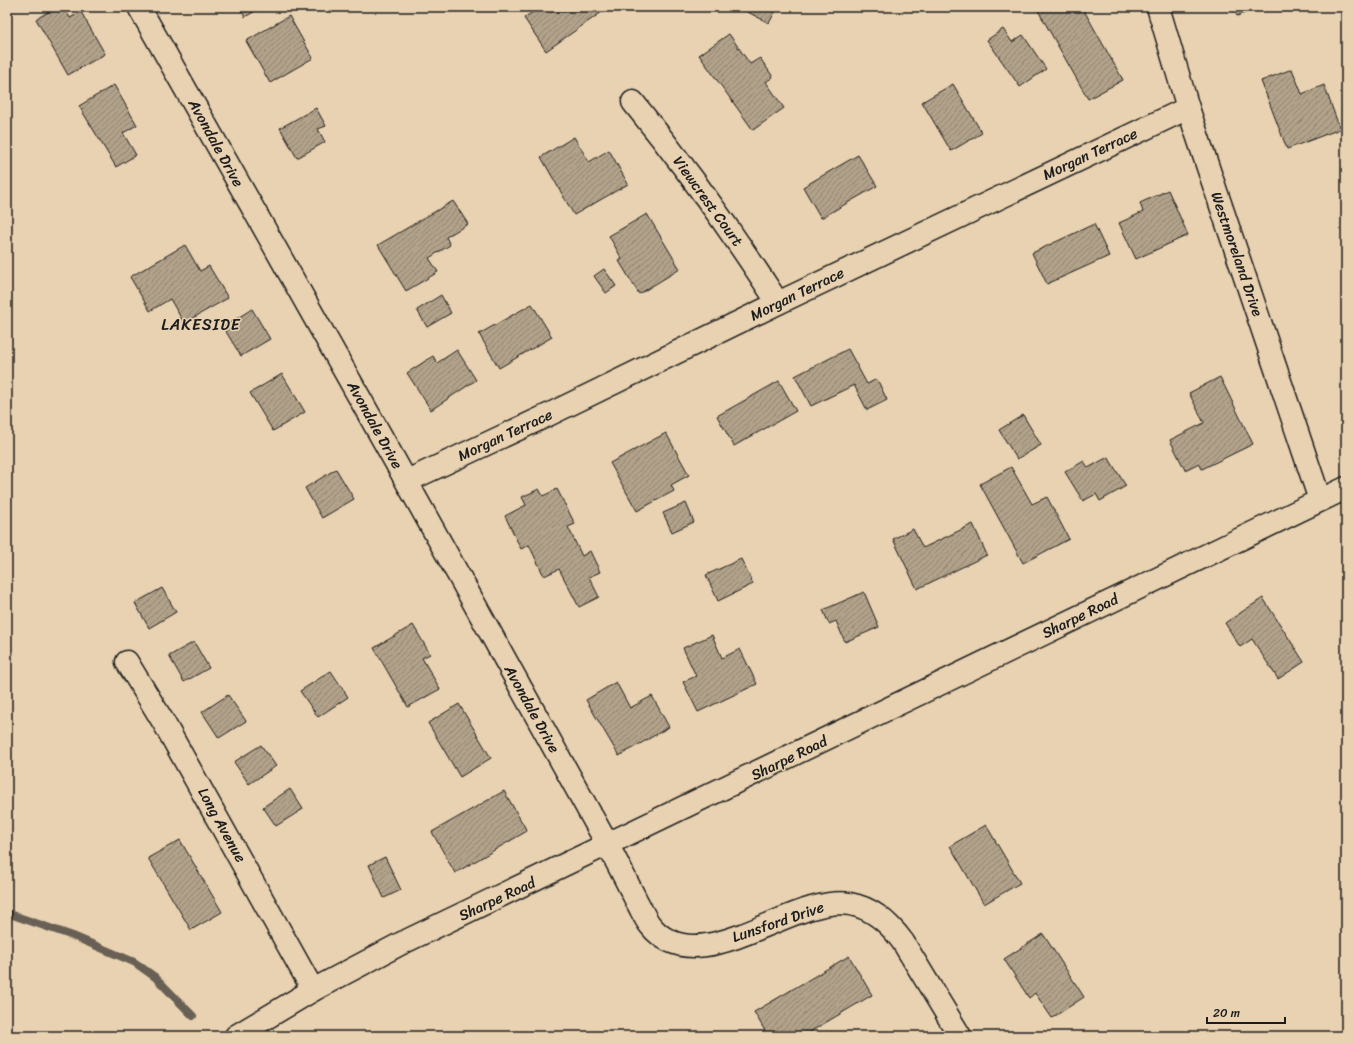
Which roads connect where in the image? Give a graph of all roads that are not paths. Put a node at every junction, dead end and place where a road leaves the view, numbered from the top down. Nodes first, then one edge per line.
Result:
1 (139, 7) edge
2 (1158, 7) edge
3 (633, 102) dead end
4 (1188, 108) junction
5 (778, 303) junction
6 (407, 480) junction
7 (1346, 488) edge
8 (1320, 500) junction
9 (127, 662) dead end
10 (608, 846) junction
11 (313, 990) junction
12 (236, 1036) edge
13 (960, 1036) edge

1 - 6 street, Avondale Drive
2 - 4 street, Westmoreland Drive
3 - 5 street, Viewcrest Court
4 - 5 street, Morgan Terrace
4 - 8 street, Westmoreland Drive
5 - 6 street, Morgan Terrace
6 - 10 street, Avondale Drive
7 - 8 street, Sharpe Road
8 - 10 street, Sharpe Road
9 - 11 street, Long Avenue
10 - 11 street, Sharpe Road
10 - 13 street, Lunsford Drive
11 - 12 street, Sharpe Road

